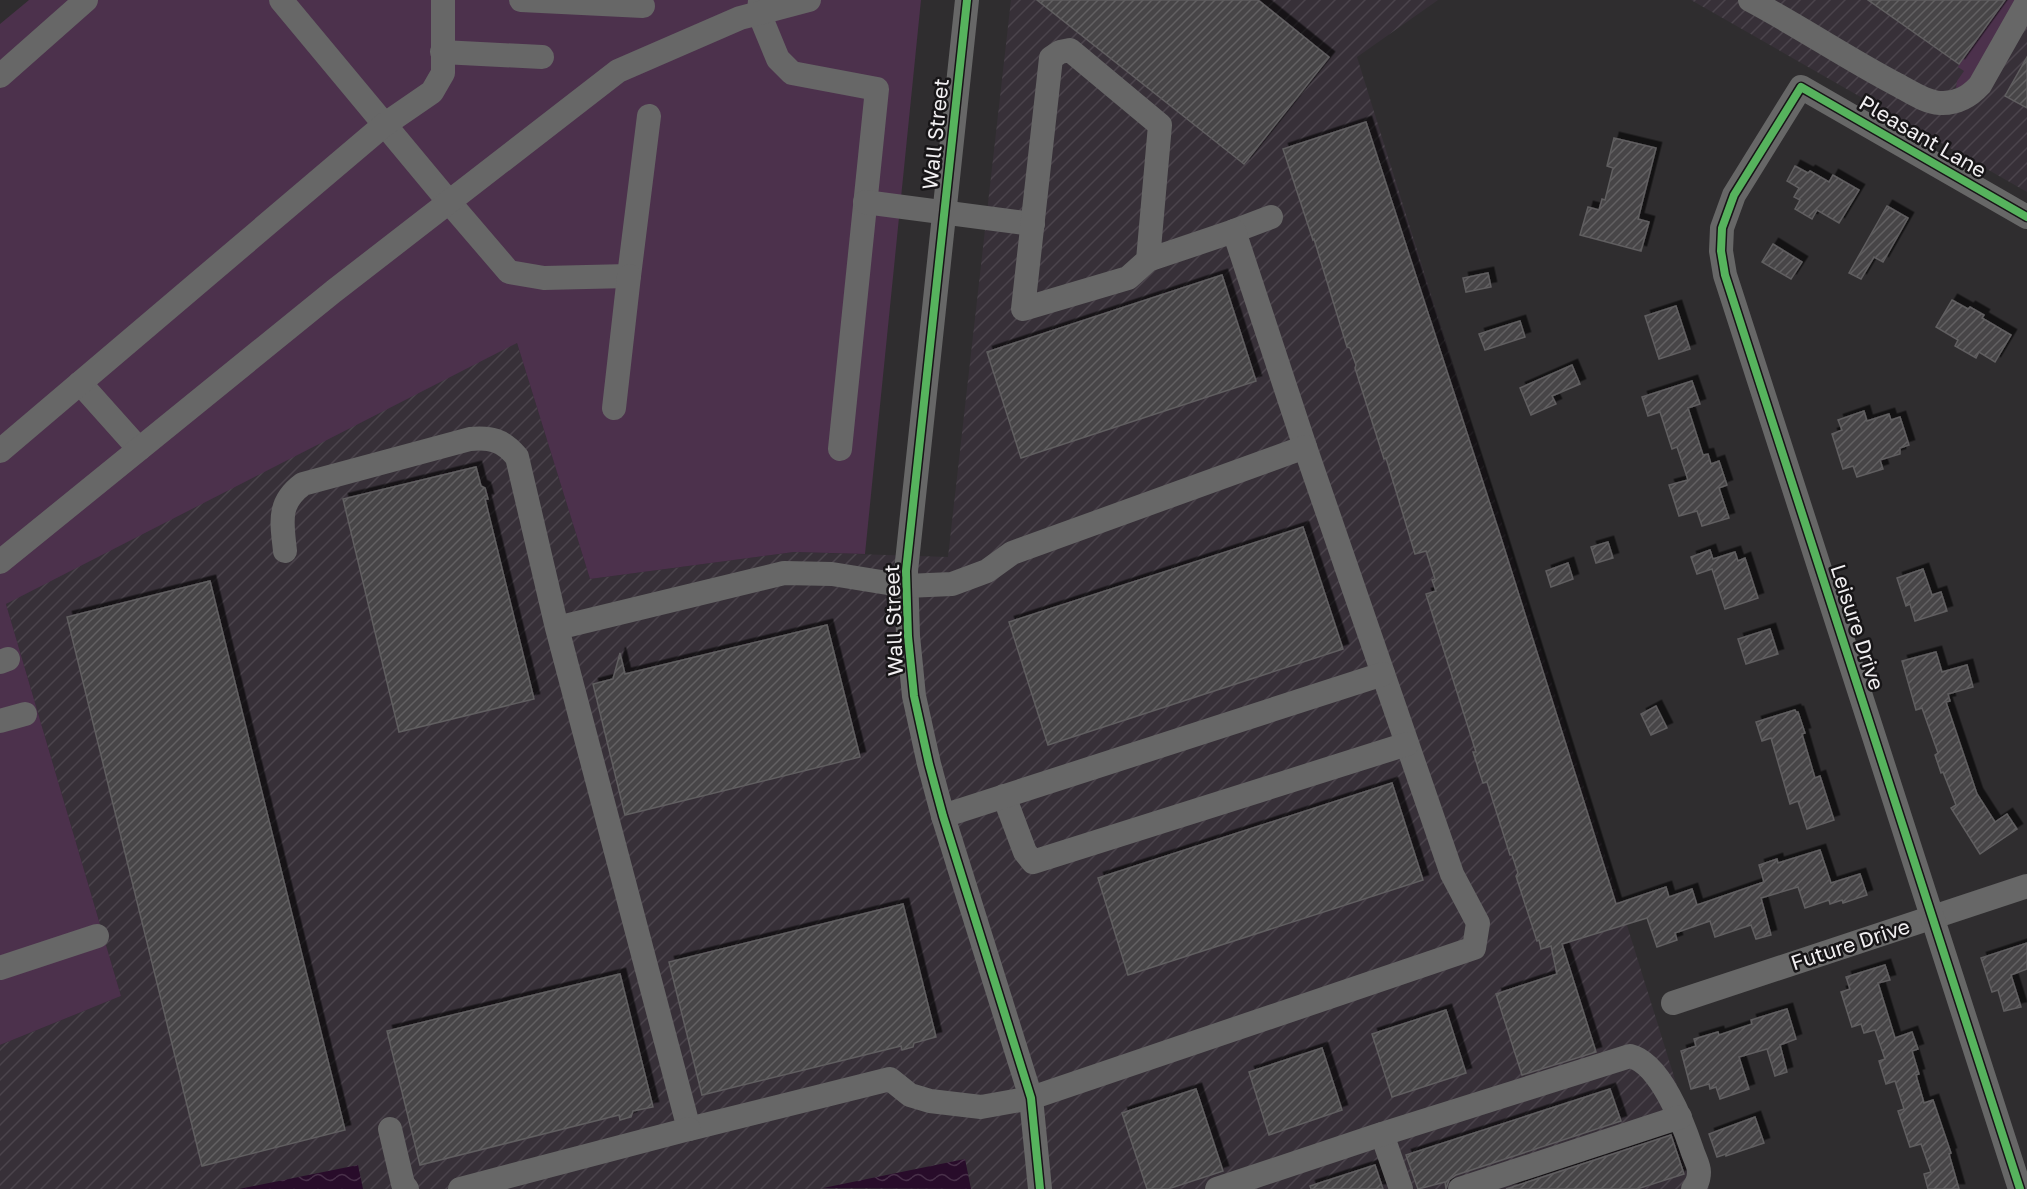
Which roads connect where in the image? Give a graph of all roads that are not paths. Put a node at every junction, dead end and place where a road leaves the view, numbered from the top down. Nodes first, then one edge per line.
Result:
1 (86, 0) edge
2 (281, 0) edge
3 (442, 0) edge
4 (521, 0) edge
5 (809, 0) edge
6 (967, 0) edge
7 (1750, 0) edge
8 (2027, 2) edge
9 (643, 6) dead end
10 (760, 7) edge
11 (442, 52) junction
12 (542, 57) dead end
13 (0, 76) edge
14 (1801, 87) joint
15 (649, 116) dead end
16 (384, 124) junction
17 (448, 202) junction
18 (865, 202) junction
19 (945, 211) junction
20 (1271, 217) dead end
21 (2027, 217) edge
22 (1033, 224) junction
23 (1234, 231) junction
24 (1148, 260) junction
25 (629, 276) junction
26 (80, 383) junction
27 (614, 408) dead end
28 (1305, 447) junction
29 (139, 449) junction
30 (840, 449) dead end
31 (0, 452) edge
32 (285, 551) dead end
33 (0, 561) edge
34 (906, 586) junction
35 (557, 628) junction
36 (1383, 674) junction
37 (25, 714) dead end
38 (0, 722) edge
39 (1407, 744) junction
40 (1004, 796) junction
41 (943, 816) junction
42 (2027, 886) edge
43 (1932, 917) junction
44 (97, 936) dead end
45 (0, 968) edge
46 (1673, 1003) dead end
47 (1031, 1098) junction
48 (1680, 1117) junction
49 (689, 1129) junction
50 (390, 1130) dead end
51 (1382, 1134) junction
52 (407, 1189) edge
53 (460, 1189) edge
54 (1040, 1189) edge
55 (1217, 1189) edge
56 (1401, 1189) edge
57 (1460, 1189) edge
58 (1693, 1189) edge
59 (2020, 1189) edge

1 - 13 street
2 - 16 street
3 - 11 street
4 - 9 street
5 - 10 street
6 - 19 street, Wall Street
7 - 8 street
10 - 17 street
10 - 18 street
11 - 12 street
11 - 16 street
14 - 21 street, Pleasant Lane
14 - 43 street, Leisure Drive
15 - 25 street
16 - 17 street
16 - 26 street
17 - 25 street
17 - 29 street
18 - 19 street
18 - 30 street
19 - 22 street
19 - 34 street, Wall Street
20 - 23 street
22 - 24 street
22 - 24 street
23 - 24 street
23 - 28 street
25 - 27 street
26 - 29 street
26 - 31 street
28 - 34 street
28 - 36 street
29 - 33 street
32 - 35 street
34 - 35 street
34 - 41 street, Wall Street
35 - 49 street
36 - 39 street
36 - 40 street
37 - 38 street
39 - 40 street
39 - 47 street
40 - 41 street
41 - 47 street, Wall Street
42 - 43 street, Future Drive
43 - 46 street, Future Drive
43 - 59 street, Leisure Drive
44 - 45 street
47 - 49 street
47 - 54 street, Wall Street
48 - 51 street
48 - 57 street
48 - 58 street
49 - 53 street
50 - 52 street
51 - 55 street
51 - 56 street

